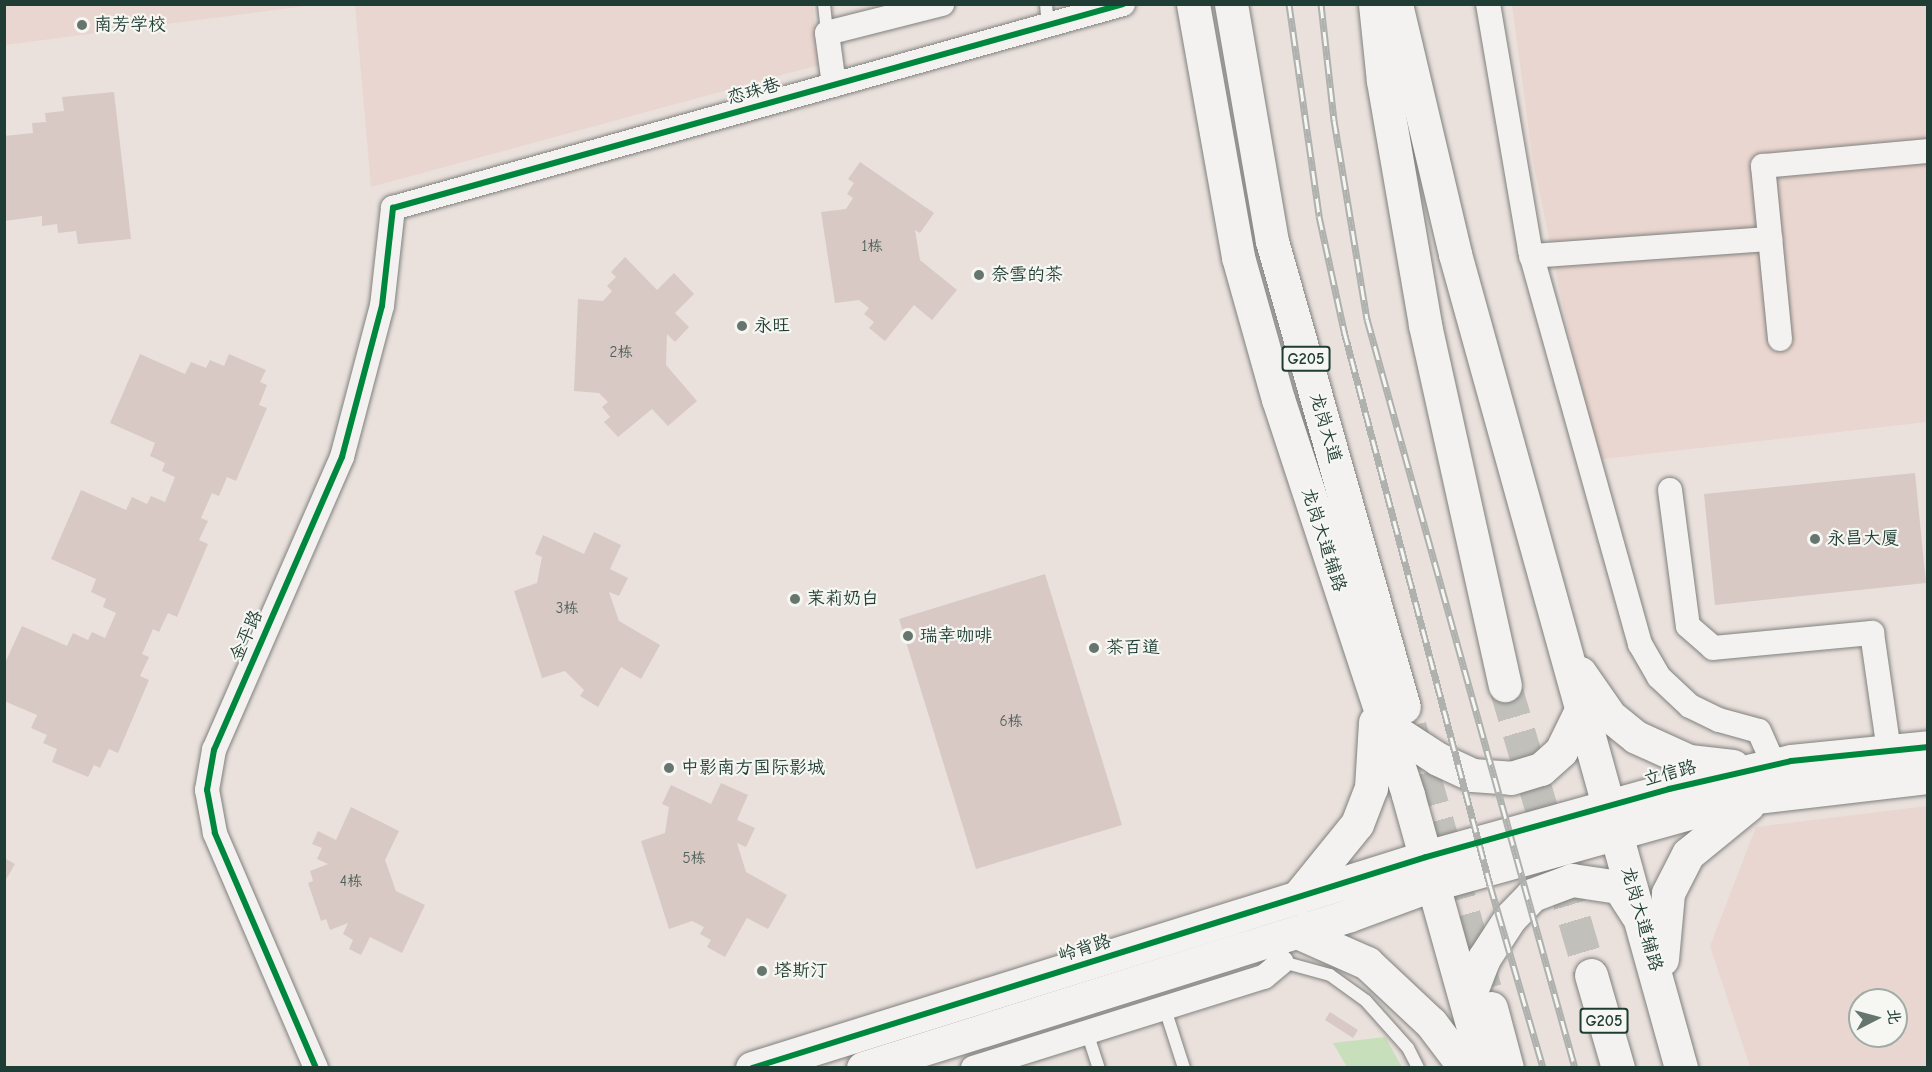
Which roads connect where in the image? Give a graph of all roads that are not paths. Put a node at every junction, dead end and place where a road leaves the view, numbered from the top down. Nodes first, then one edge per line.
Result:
1 (824, 4) edge
2 (942, 4) edge
3 (1123, 4) edge
4 (1193, 4) edge
5 (1231, 4) edge
6 (1376, 4) edge
7 (1396, 4) edge
8 (1488, 4) edge
9 (896, 10) edge
10 (1047, 15) edge
11 (827, 33) junction
12 (834, 86) junction
13 (1928, 151) edge
14 (393, 208) joint
15 (1770, 239) junction
16 (1531, 256) junction
17 (1780, 339) dead end
18 (1670, 490) dead end
19 (1558, 628) junction
20 (1505, 685) tunnel mouth
21 (1386, 708) junction
22 (1581, 710) junction
23 (1928, 747) edge
24 (1889, 751) junction
25 (1764, 776) junction
26 (1928, 777) edge
27 (1612, 821) junction
28 (1428, 871) junction
29 (1295, 899) junction
30 (1646, 928) junction
31 (1297, 932) junction
32 (1242, 949) junction
33 (1282, 962) junction
34 (1591, 975) tunnel mouth
35 (1663, 997) junction
36 (1479, 1004) junction
37 (1165, 1008) junction
38 (1088, 1032) junction
39 (862, 1033) junction
40 (1025, 1060) edge
41 (868, 1067) edge
42 (316, 1068) edge
43 (752, 1068) edge
44 (973, 1068) edge
45 (1100, 1068) edge
46 (1184, 1068) edge
47 (1418, 1068) edge
48 (1465, 1068) edge
49 (1484, 1068) edge
50 (1507, 1068) edge
51 (1617, 1068) edge
52 (1681, 1068) edge

1 - 11 lane
2 - 9 street
3 - 10 street, 恋珠巷
4 - 21 main road, 龙岗大道辅路
5 - 21 main road, 龙岗大道 / G205
6 - 20 main road
7 - 19 main road, 龙岗大道辅路
8 - 16 street
9 - 11 street
10 - 12 street, 恋珠巷
11 - 12 street
12 - 14 street, 恋珠巷
13 - 15 street
14 - 42 street, 金平路
15 - 16 street
15 - 17 street
16 - 25 street
18 - 24 street
19 - 22 main road, 龙岗大道辅路
19 - 25 main road
21 - 22 main road
21 - 28 main road, 龙岗大道辅路
21 - 29 main road
22 - 27 main road, 龙岗大道辅路
23 - 24 main road
24 - 25 main road
25 - 26 main road
25 - 27 main road
25 - 35 main road
27 - 28 main road
27 - 30 main road, 龙岗大道辅路
28 - 29 main road, 岭背路
28 - 31 main road
28 - 36 main road, 龙岗大道辅路
29 - 39 main road, 岭背路
30 - 35 main road, 龙岗大道辅路
30 - 36 main road
31 - 32 main road
31 - 48 main road
32 - 33 lane
32 - 41 main road
33 - 37 street
33 - 47 lane
34 - 51 main road, G205
35 - 52 main road, 龙岗大道辅路
36 - 49 main road, 龙岗大道辅路
36 - 50 main road
37 - 38 street
37 - 46 lane
38 - 40 street
38 - 45 lane
39 - 41 main road
39 - 43 main road, 岭背路
40 - 44 street

